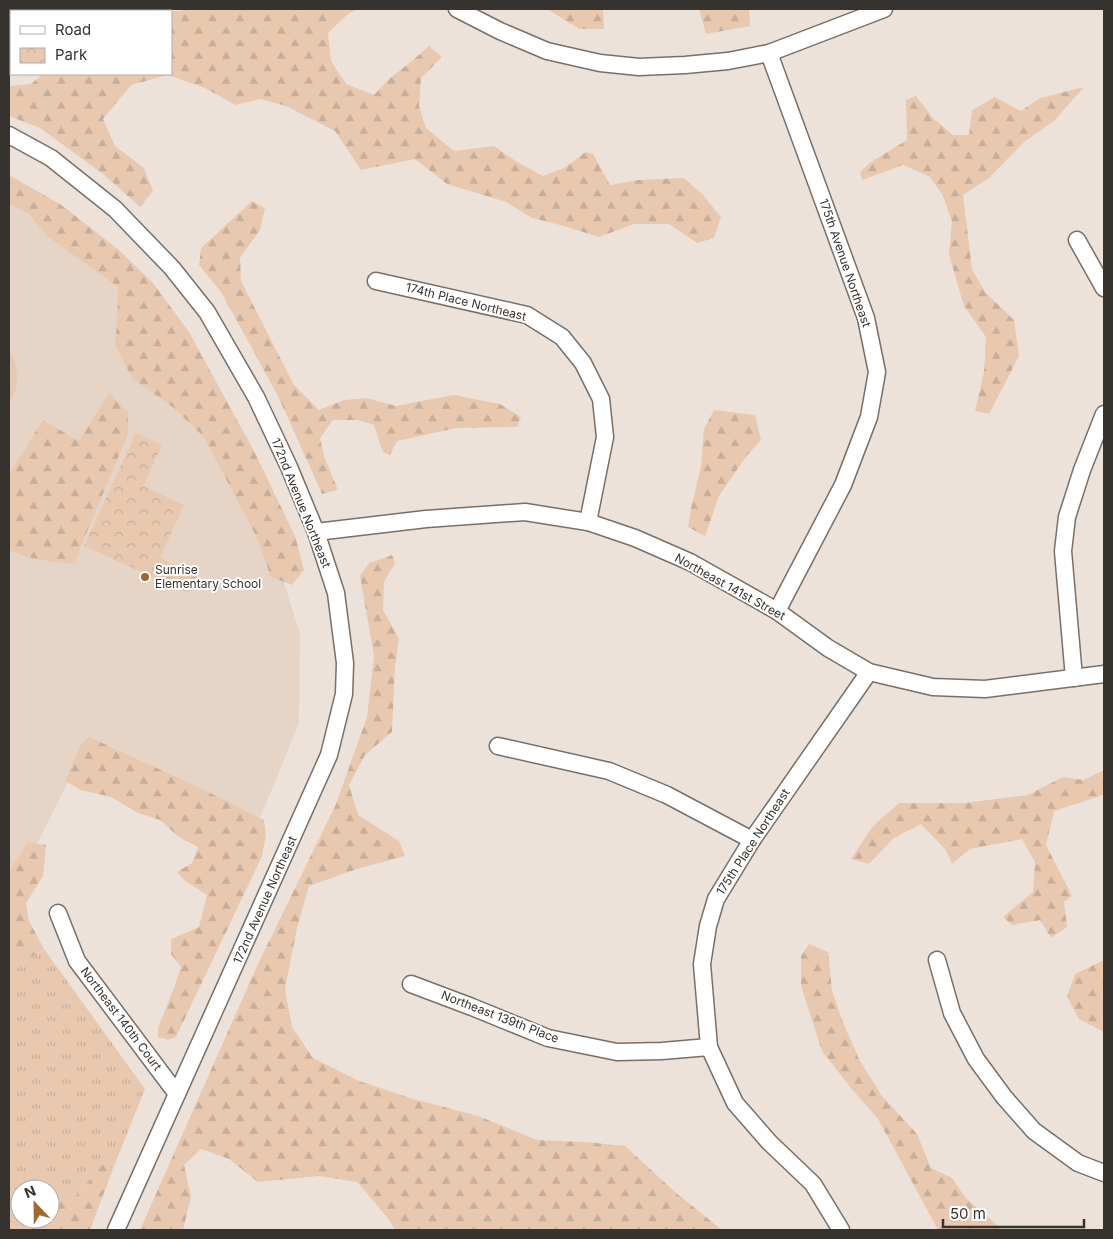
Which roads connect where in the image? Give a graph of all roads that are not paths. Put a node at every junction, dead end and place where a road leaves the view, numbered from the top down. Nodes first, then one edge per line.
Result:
1 (457, 9) edge
2 (884, 9) edge
3 (768, 53) junction
4 (9, 134) edge
5 (1077, 240) dead end
6 (376, 281) dead end
7 (1104, 288) edge
8 (1104, 414) edge
9 (588, 522) junction
10 (316, 532) junction
11 (777, 611) junction
12 (869, 672) junction
13 (1104, 674) edge
14 (1074, 678) junction
15 (498, 746) dead end
16 (752, 840) junction
17 (58, 913) dead end
18 (937, 960) dead end
19 (410, 984) dead end
20 (709, 1046) junction
21 (177, 1094) junction
22 (1104, 1173) edge
23 (116, 1230) edge
24 (841, 1230) edge

1 - 3 street
2 - 3 street
3 - 11 street, 175th Avenue Northeast
4 - 10 street, 172nd Avenue Northeast
5 - 7 street
6 - 9 street, 174th Place Northeast
8 - 14 street
9 - 10 street, Northeast 141st Street
9 - 11 street, Northeast 141st Street
10 - 21 street, 172nd Avenue Northeast
11 - 12 street, Northeast 141st Street
12 - 14 street, Northeast 141st Street
12 - 16 street, 175th Place Northeast
13 - 14 street, Northeast 141st Street
15 - 16 street
16 - 20 street, 175th Place Northeast
17 - 21 street, Northeast 140th Court
18 - 22 street
19 - 20 street, Northeast 139th Place
20 - 24 street, 175th Place Northeast
21 - 23 street, 172nd Avenue Northeast

